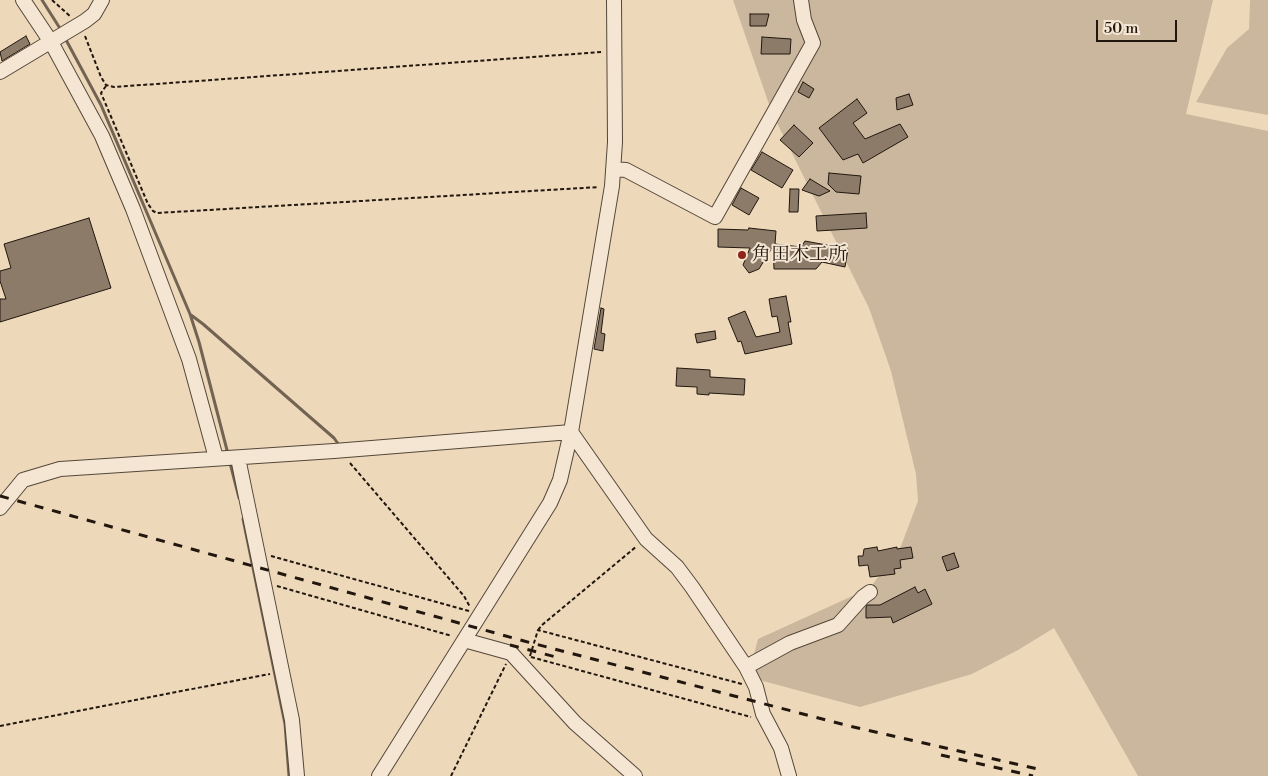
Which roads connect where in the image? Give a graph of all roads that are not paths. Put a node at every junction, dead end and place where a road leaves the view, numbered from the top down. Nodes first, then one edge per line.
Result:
1 (23, 0) edge
2 (102, 0) edge
3 (614, 0) edge
4 (801, 0) edge
5 (53, 40) junction
6 (0, 72) edge
7 (613, 169) junction
8 (571, 432) junction
9 (228, 458) junction
10 (0, 508) edge
11 (870, 592) dead end
12 (464, 640) junction
13 (746, 667) junction
14 (297, 776) edge
15 (378, 776) edge
16 (635, 776) edge
17 (789, 776) edge

1 - 5 street
2 - 5 street
3 - 7 street
4 - 7 street
5 - 6 street
5 - 9 street
7 - 8 street
8 - 9 street
8 - 12 street
8 - 13 street
9 - 10 street
9 - 14 street
11 - 13 street
12 - 15 street
12 - 16 street
13 - 17 street

